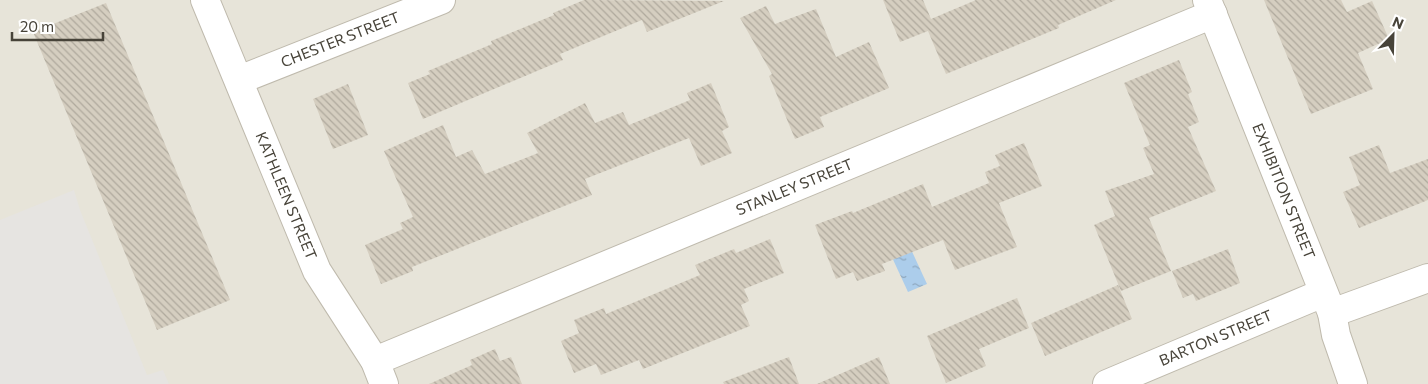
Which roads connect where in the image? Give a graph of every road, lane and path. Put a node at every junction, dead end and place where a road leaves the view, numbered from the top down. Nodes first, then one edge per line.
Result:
1 (205, 0) edge
2 (441, 0) edge
3 (1210, 7) edge
4 (239, 80) junction
5 (1428, 278) edge
6 (1328, 303) junction
7 (379, 372) edge
8 (1107, 384) edge
9 (1353, 384) edge

1 - 4 street, KATHLEEN STREET
2 - 4 street, CHESTER STREET
3 - 6 street, EXHIBITION STREET
3 - 7 street, STANLEY STREET
4 - 7 street, KATHLEEN STREET
5 - 6 street, BARTON STREET
6 - 8 street, BARTON STREET
6 - 9 street, EXHIBITION STREET

